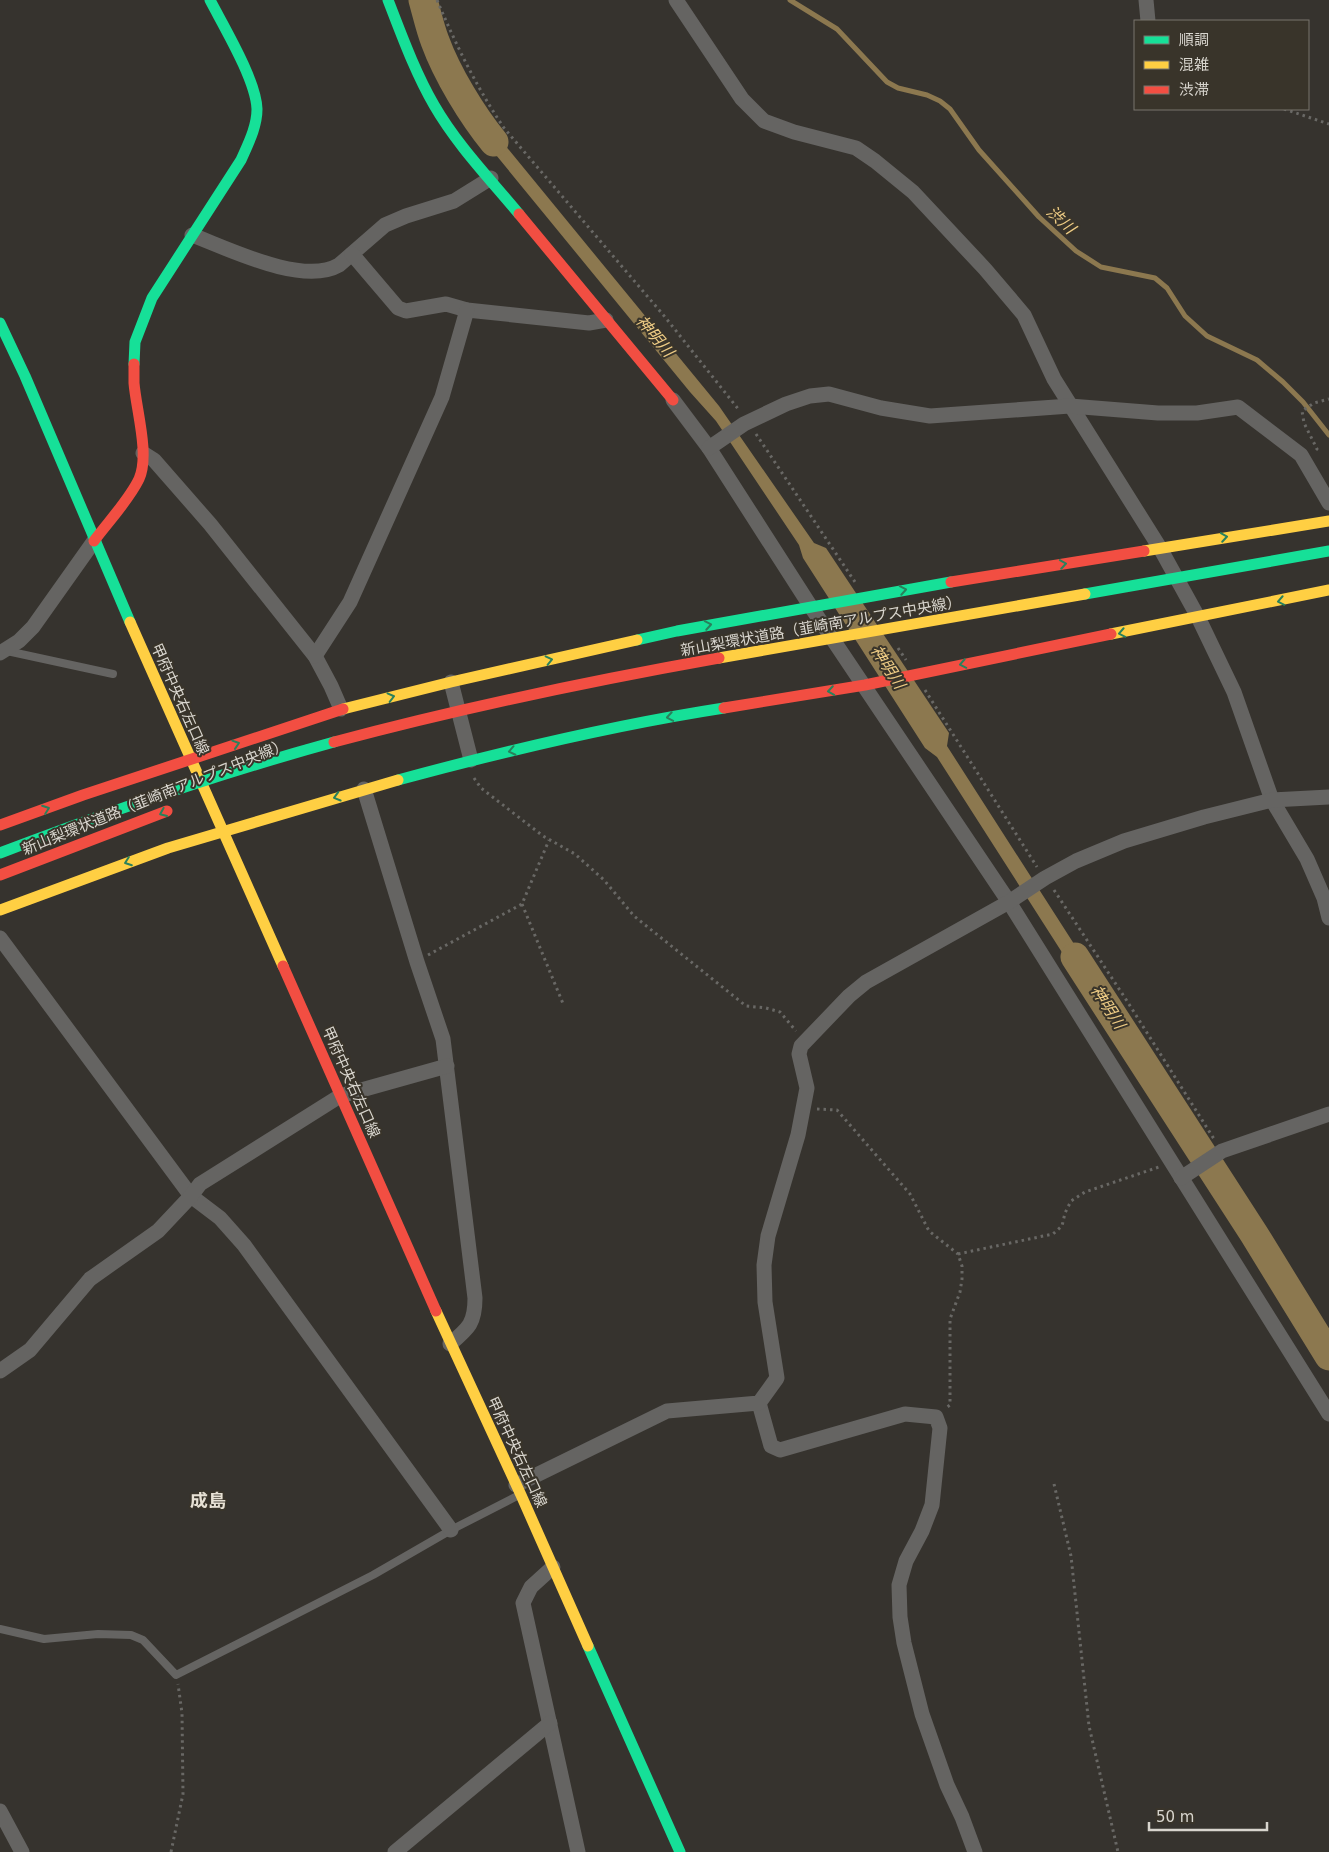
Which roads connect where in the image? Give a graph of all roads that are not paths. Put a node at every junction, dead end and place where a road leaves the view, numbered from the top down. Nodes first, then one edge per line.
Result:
1 (210, 0) edge
2 (388, 0) edge
3 (676, 0) edge
4 (1146, 0) edge
5 (1148, 20) edge
6 (491, 178) junction
7 (192, 235) junction
8 (352, 254) junction
9 (467, 310) junction
10 (606, 320) junction
11 (0, 322) edge
12 (673, 400) joint
13 (1070, 406) junction
14 (712, 445) junction
15 (143, 453) junction
16 (1329, 503) edge
17 (1329, 520) edge
18 (94, 541) junction
19 (1160, 548) junction
20 (1329, 551) edge
21 (1329, 590) edge
22 (818, 605) junction
23 (1198, 617) junction
24 (2, 651) edge
25 (315, 656) junction
26 (113, 674) dead end
27 (451, 682) junction
28 (872, 684) junction
29 (341, 709) junction
30 (321, 746) junction
31 (190, 759) junction
32 (471, 760) junction
33 (364, 789) junction
34 (1329, 797) edge
35 (196, 798) dead end
36 (1272, 800) junction
37 (178, 806) dead end
38 (0, 825) edge
39 (224, 832) junction
40 (0, 853) edge
41 (0, 875) edge
42 (1011, 900) junction
43 (0, 910) edge
44 (1329, 918) edge
45 (0, 938) edge
46 (446, 1066) junction
47 (340, 1096) junction
48 (1329, 1114) edge
49 (1186, 1175) junction
50 (192, 1196) junction
51 (450, 1344) junction
52 (0, 1371) edge
53 (759, 1403) junction
54 (1329, 1414) edge
55 (518, 1490) junction
56 (451, 1530) junction
57 (553, 1567) junction
58 (0, 1629) edge
59 (550, 1723) junction
60 (0, 1811) edge
61 (22, 1852) edge
62 (395, 1852) edge
63 (578, 1852) edge
64 (680, 1852) edge
65 (975, 1852) edge

1 - 7 main road
2 - 6 main road
3 - 13 street
4 - 5 street
6 - 8 street
6 - 10 main road
7 - 8 street
7 - 15 main road
8 - 9 street
9 - 10 street
9 - 25 street
10 - 12 main road
11 - 18 main road, 甲府中央右左口線
12 - 14 street
13 - 14 street
13 - 16 street
13 - 19 street
14 - 22 street
15 - 18 main road
15 - 25 street
19 -> 17 main road
18 - 24 street
18 - 31 main road, 甲府中央右左口線
22 -> 19 main road
19 - 23 street
20 - 30 main road, 新山梨環状道路（韮崎南アルプス中央線）, bridge
21 -> 23 main road
27 -> 22 main road
22 - 28 street
23 -> 28 main road
23 - 36 street
24 - 26 lane
25 - 29 street
29 -> 27 main road
27 - 32 street
28 -> 32 main road
28 - 42 street
31 -> 29 main road
30 - 35 main road, 新山梨環状道路（韮崎南アルプス中央線）, bridge
30 - 40 main road, 新山梨環状道路（韮崎南アルプス中央線）, bridge
38 -> 31 main road
31 - 39 main road, 甲府中央右左口線
32 - 33 main road
33 -> 39 main road
33 - 46 street
34 - 36 street
36 - 42 street
36 - 44 street
37 -> 41 main road, 新山梨環状道路（韮崎南アルプス中央線）, bridge
39 -> 43 main road
39 - 47 main road, 甲府中央右左口線
42 - 49 street
42 - 53 street
45 - 50 street
46 - 47 street
46 - 51 street
47 - 50 street
47 - 51 main road, 甲府中央右左口線
48 - 49 street
49 - 54 street
50 - 52 street
50 - 56 street
51 - 55 main road, 甲府中央右左口線
53 - 55 street
53 - 65 street
55 - 56 lane
55 - 57 main road, 甲府中央右左口線
56 - 58 lane
57 - 59 street
57 - 64 main road, 甲府中央右左口線
59 - 62 street
59 - 63 street
60 - 61 street

